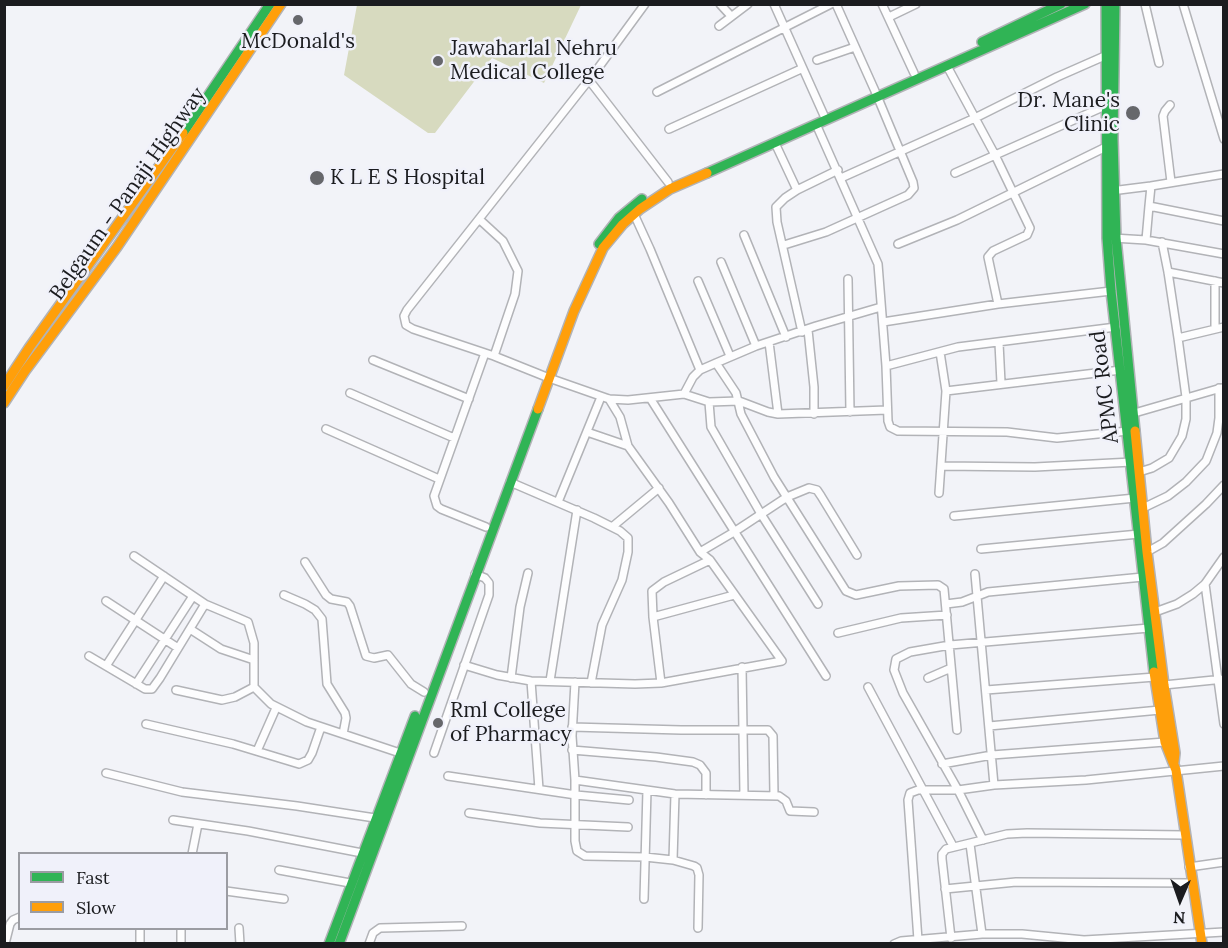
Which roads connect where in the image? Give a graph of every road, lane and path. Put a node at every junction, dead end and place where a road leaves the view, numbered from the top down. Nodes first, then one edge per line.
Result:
1 (270, 4) edge
2 (281, 4) edge
3 (645, 4) edge
4 (720, 4) edge
5 (748, 4) edge
6 (774, 4) edge
7 (833, 4) edge
8 (882, 4) edge
9 (916, 4) edge
10 (1085, 4) edge
11 (1106, 4) edge
12 (1115, 4) edge
13 (1145, 4) edge
14 (1183, 4) edge
15 (1060, 5) edge
16 (731, 16) junction
17 (889, 17) junction
18 (719, 26) dead end
19 (783, 28) junction
20 (855, 47) junction
21 (1107, 55) junction
22 (817, 60) dead end
23 (1159, 63) dead end
24 (947, 66) junction
25 (801, 69) junction
26 (914, 73) junction
27 (589, 80) junction
28 (657, 92) dead end
29 (875, 94) junction
30 (1105, 105) junction
31 (1170, 105) dead end
32 (824, 117) junction
33 (975, 118) junction
34 (816, 124) junction
35 (669, 129) dead end
36 (1224, 139) edge
37 (775, 143) junction
38 (1106, 147) junction
39 (900, 151) junction
40 (995, 155) junction
41 (838, 170) junction
42 (955, 173) dead end
43 (1224, 174) edge
44 (841, 178) junction
45 (668, 182) junction
46 (1171, 182) junction
47 (1151, 186) junction
48 (797, 190) junction
49 (1111, 191) junction
50 (1014, 193) junction
51 (1149, 206) junction
52 (634, 214) junction
53 (859, 217) junction
54 (479, 219) junction
55 (1224, 221) edge
56 (744, 235) dead end
57 (1112, 238) junction
58 (1146, 240) junction
59 (1162, 242) junction
60 (898, 244) dead end
61 (784, 245) junction
62 (1224, 254) edge
63 (721, 262) dead end
64 (1168, 272) junction
65 (848, 279) dead end
66 (698, 281) dead end
67 (1215, 281) junction
68 (1224, 283) edge
69 (1112, 291) junction
70 (998, 304) junction
71 (881, 307) junction
72 (848, 317) junction
73 (883, 322) junction
74 (1116, 327) junction
75 (1224, 327) edge
76 (1215, 329) junction
77 (805, 331) junction
78 (786, 337) junction
79 (1178, 338) junction
80 (769, 342) junction
81 (999, 343) junction
82 (756, 346) junction
83 (940, 352) junction
84 (485, 353) junction
85 (494, 356) junction
86 (730, 356) junction
87 (374, 360) dead end
88 (716, 363) junction
89 (886, 366) junction
90 (700, 370) junction
91 (1121, 370) junction
92 (547, 378) junction
93 (1001, 383) junction
94 (4, 386) edge
95 (1221, 388) edge
96 (946, 391) junction
97 (350, 393) dead end
98 (684, 394) junction
99 (601, 397) junction
100 (650, 398) junction
101 (1186, 398) junction
102 (469, 399) junction
103 (609, 399) junction
104 (739, 401) junction
105 (709, 402) junction
106 (4, 403) edge
107 (887, 410) junction
108 (850, 412) junction
109 (778, 414) junction
110 (814, 414) junction
111 (1130, 414) junction
112 (326, 429) dead end
113 (944, 431) junction
114 (1128, 431) junction
115 (586, 432) junction
116 (454, 438) junction
117 (628, 446) junction
118 (1132, 462) junction
119 (941, 466) junction
120 (1139, 472) junction
121 (439, 479) junction
122 (510, 482) junction
123 (1224, 485) edge
124 (659, 488) junction
125 (939, 493) dead end
126 (787, 497) junction
127 (1135, 498) junction
128 (558, 502) junction
129 (1143, 508) junction
130 (577, 510) junction
131 (761, 514) junction
132 (954, 516) dead end
133 (486, 527) junction
134 (612, 527) junction
135 (734, 532) junction
136 (1139, 534) junction
137 (981, 549) dead end
138 (700, 552) junction
139 (1147, 552) junction
140 (857, 555) dead end
141 (134, 556) dead end
142 (1224, 557) edge
143 (710, 560) junction
144 (305, 562) dead end
145 (528, 573) dead end
146 (475, 574) junction
147 (975, 574) dead end
148 (165, 576) junction
149 (1143, 577) junction
150 (1205, 584) junction
151 (284, 595) dead end
152 (734, 595) junction
153 (193, 596) junction
154 (978, 596) junction
155 (106, 601) dead end
156 (205, 604) junction
157 (818, 604) dead end
158 (946, 604) junction
159 (1155, 612) junction
160 (947, 615) junction
161 (653, 617) junction
162 (135, 620) junction
163 (1149, 628) junction
164 (190, 629) junction
165 (838, 633) dead end
166 (164, 639) junction
167 (981, 642) junction
168 (950, 645) junction
169 (178, 648) junction
170 (89, 656) dead end
171 (254, 660) junction
172 (464, 665) junction
173 (106, 666) junction
174 (742, 667) junction
175 (951, 668) junction
176 (826, 676) dead end
177 (1155, 677) junction
178 (511, 678) junction
179 (928, 678) dead end
180 (1221, 679) edge
181 (531, 681) junction
182 (550, 681) junction
183 (575, 682) junction
184 (661, 682) junction
185 (591, 683) junction
186 (136, 684) junction
187 (1164, 685) junction
188 (254, 687) junction
189 (868, 687) dead end
190 (176, 690) dead end
191 (986, 690) junction
192 (424, 692) junction
193 (276, 708) junction
194 (1160, 710) junction
195 (1223, 711) edge
196 (146, 724) dead end
197 (1224, 724) edge
198 (989, 726) junction
199 (321, 727) junction
200 (572, 727) junction
201 (743, 729) junction
202 (957, 730) dead end
203 (343, 734) junction
204 (1165, 742) junction
205 (572, 750) junction
206 (257, 752) junction
207 (400, 753) junction
208 (434, 753) dead end
209 (992, 755) junction
210 (942, 764) junction
211 (1175, 766) junction
212 (1224, 766) edge
213 (106, 773) dead end
214 (448, 776) dead end
215 (575, 780) junction
216 (994, 784) junction
217 (539, 789) junction
218 (647, 790) junction
219 (923, 790) junction
220 (958, 790) junction
221 (675, 794) junction
222 (576, 795) junction
223 (706, 795) junction
224 (744, 795) junction
225 (774, 795) junction
226 (629, 800) dead end
227 (814, 812) dead end
228 (469, 813) dead end
229 (375, 818) junction
230 (173, 820) dead end
231 (198, 824) junction
232 (575, 826) junction
233 (628, 827) dead end
234 (1184, 835) junction
235 (983, 840) junction
236 (970, 844) junction
237 (953, 846) junction
238 (192, 852) edge
239 (362, 853) junction
240 (645, 857) junction
241 (673, 860) junction
242 (1224, 862) edge
243 (1189, 867) junction
244 (279, 870) dead end
245 (1192, 883) junction
246 (355, 885) junction
247 (976, 885) junction
248 (945, 889) junction
249 (228, 891) edge
250 (284, 898) dead end
251 (644, 899) dead end
252 (18, 919) edge
253 (462, 926) dead end
254 (239, 928) dead end
255 (698, 928) dead end
256 (1224, 932) edge
257 (982, 934) junction
258 (951, 938) junction
259 (1201, 939) edge
260 (918, 940) junction
261 (1151, 940) edge
262 (1114, 941) edge
263 (1076, 942) edge
264 (336, 943) edge
265 (5, 944) edge
266 (240, 944) edge
267 (369, 944) edge
268 (894, 944) edge

1 - 94 main road, Belgaum - Panaji Highway
2 - 106 main road, Belgaum - Panaji Highway
3 - 27 street
4 - 16 street
5 - 16 street
6 - 19 street
7 - 19 street
7 - 20 street
8 - 17 street
9 - 17 street
10 - 24 main road
11 - 21 main road, APMC Road
12 - 49 main road, APMC Road
13 - 23 street
14 - 36 street
15 - 26 main road
16 - 18 street
17 - 26 street
19 - 25 street
19 - 28 street
20 - 22 street
20 - 29 street
21 - 30 main road, APMC Road
21 - 33 street
24 - 29 main road
24 - 33 street
25 - 32 street
25 - 35 street
26 - 29 main road
27 - 45 street
27 - 54 street
29 - 32 main road
29 - 39 street
30 - 38 main road, APMC Road
30 - 40 street
31 - 46 street
32 - 34 main road
32 - 45 main road
33 - 39 street
33 - 40 street
34 - 37 main road
34 - 41 street
37 - 48 street
37 - 52 main road
38 - 49 main road, APMC Road
38 - 50 street
39 - 44 street
39 - 53 street
40 - 42 street
40 - 50 street
41 - 44 street
41 - 48 street
43 - 46 street
44 - 53 street
45 - 92 main road
46 - 47 street
47 - 49 street
47 - 51 street
48 - 61 street
49 - 57 main road, APMC Road
50 - 60 street
50 - 70 street
51 - 55 street
51 - 58 street
52 - 90 street
52 - 92 main road
53 - 61 street
53 - 71 street
54 - 84 street
54 - 85 street
56 - 78 street
57 - 58 street
57 - 69 main road, APMC Road
57 - 111 main road, APMC Road
58 - 59 street
59 - 62 street
59 - 64 street
61 - 77 street
63 - 82 street
64 - 67 street
64 - 79 street
65 - 72 street
66 - 86 street
67 - 68 street
67 - 76 street
69 - 70 street
69 - 74 main road, APMC Road
70 - 73 street
71 - 72 street
71 - 73 street
72 - 77 street
72 - 108 street
73 - 89 street
74 - 81 street
74 - 91 main road, APMC Road
75 - 76 street
76 - 79 street
77 - 78 street
77 - 110 street
78 - 80 street
79 - 101 street
80 - 82 street
80 - 109 street
81 - 83 street
81 - 93 street
82 - 86 street
83 - 89 street
83 - 96 street
84 - 85 street
84 - 102 street
85 - 92 street
86 - 88 street
87 - 102 street
88 - 90 street
88 - 104 street
89 - 107 street
90 - 98 street
91 - 93 street
91 - 111 main road, APMC Road
92 - 99 street
92 - 122 main road
92 - 133 main road
93 - 96 street
95 - 101 street
95 - 129 street
96 - 113 street
97 - 116 street
98 - 100 street
98 - 105 street
99 - 103 street
99 - 115 street
100 - 103 street
100 - 135 street
101 - 111 street
101 - 120 street
102 - 116 street
103 - 117 street
104 - 105 street
104 - 109 street
104 - 126 street
105 - 131 street
107 - 108 street
107 - 113 street
108 - 110 street
109 - 110 street
111 - 114 main road, APMC Road
111 - 120 main road, APMC Road
112 - 121 street
113 - 114 street
113 - 119 street
114 - 118 main road, APMC Road
115 - 117 street
115 - 128 street
116 - 121 street
117 - 124 street
118 - 119 street
118 - 127 main road, APMC Road
119 - 125 street
120 - 129 main road, APMC Road
121 - 133 street
122 - 128 street
122 - 146 main road
123 - 139 street
124 - 134 street
124 - 138 street
126 - 131 street
126 - 140 street
126 - 158 street
127 - 132 street
127 - 136 main road, APMC Road
128 - 130 street
129 - 139 main road, APMC Road
130 - 134 street
130 - 182 street
131 - 135 street
131 - 157 street
133 - 192 main road
134 - 185 street
135 - 138 street
135 - 176 street
136 - 137 street
136 - 149 main road, APMC Road
138 - 143 street
139 - 159 main road, APMC Road
141 - 148 street
142 - 150 street
143 - 152 street
143 - 161 street
144 - 192 street
145 - 178 street
146 - 172 street
146 - 246 main road
147 - 154 street
148 - 153 street
148 - 162 street
149 - 154 street
149 - 163 main road, APMC Road
150 - 159 street
150 - 180 street
151 - 203 street
152 - 161 street
152 - 174 street
153 - 156 street
153 - 166 street
154 - 158 street
154 - 167 street
155 - 162 street
156 - 164 street
156 - 171 street
158 - 160 street
159 - 187 main road, APMC Road
160 - 165 street
160 - 168 street
161 - 184 street
162 - 166 street
162 - 173 street
163 - 167 street
163 - 177 main road, APMC Road
164 - 169 street
164 - 171 street
166 - 169 street
166 - 186 street
167 - 168 street
167 - 191 street
168 - 175 street
168 - 210 street
169 - 186 street
170 - 173 street
171 - 188 street
172 - 178 street
172 - 208 street
173 - 186 street
174 - 184 street
174 - 201 street
175 - 179 street
175 - 202 street
177 - 191 street
177 - 194 main road, APMC Road
178 - 181 street
180 - 187 street
180 - 195 street
181 - 182 street
181 - 217 street
182 - 183 street
183 - 185 street
183 - 200 street
184 - 185 street
187 - 211 main road, APMC Road
188 - 190 street
188 - 193 street
189 - 219 street
191 - 198 street
192 - 207 main road
193 - 199 street
193 - 206 street
194 - 198 street
194 - 204 main road, APMC Road
195 - 197 street
196 - 206 street
198 - 209 street
199 - 203 street
199 - 206 street
200 - 201 street
200 - 205 street
201 - 224 street
201 - 225 street
203 - 207 street
204 - 209 street
204 - 211 main road, APMC Road
205 - 215 street
205 - 223 street
207 - 229 main road
209 - 210 street
209 - 216 street
210 - 220 street
211 - 212 street
211 - 216 street
211 - 234 main road, APMC Road
213 - 229 street
214 - 217 street
215 - 218 street
215 - 222 street
216 - 220 street
217 - 222 street
218 - 221 street
218 - 240 street
219 - 220 street
219 - 237 street
219 - 260 street
220 - 235 street
221 - 223 street
221 - 241 street
222 - 226 street
222 - 232 street
223 - 224 street
224 - 225 street
225 - 227 street
228 - 232 street
229 - 239 main road
230 - 231 street
231 - 238 street
231 - 239 street
232 - 233 street
232 - 240 street
234 - 235 street
234 - 243 main road, APMC Road
235 - 236 street
236 - 237 street
236 - 247 street
237 - 248 street
239 - 246 main road
240 - 241 street
240 - 251 street
241 - 255 street
242 - 243 street
243 - 245 main road, APMC Road
244 - 246 street
245 - 247 street
245 - 259 main road, APMC Road
246 - 264 main road
247 - 248 street
247 - 257 street
248 - 258 street
249 - 250 street
252 - 265 street
253 - 267 street
254 - 266 street
256 - 259 street
257 - 258 street
257 - 263 street
258 - 260 street
259 - 261 street
260 - 268 street
261 - 262 street
262 - 263 street

